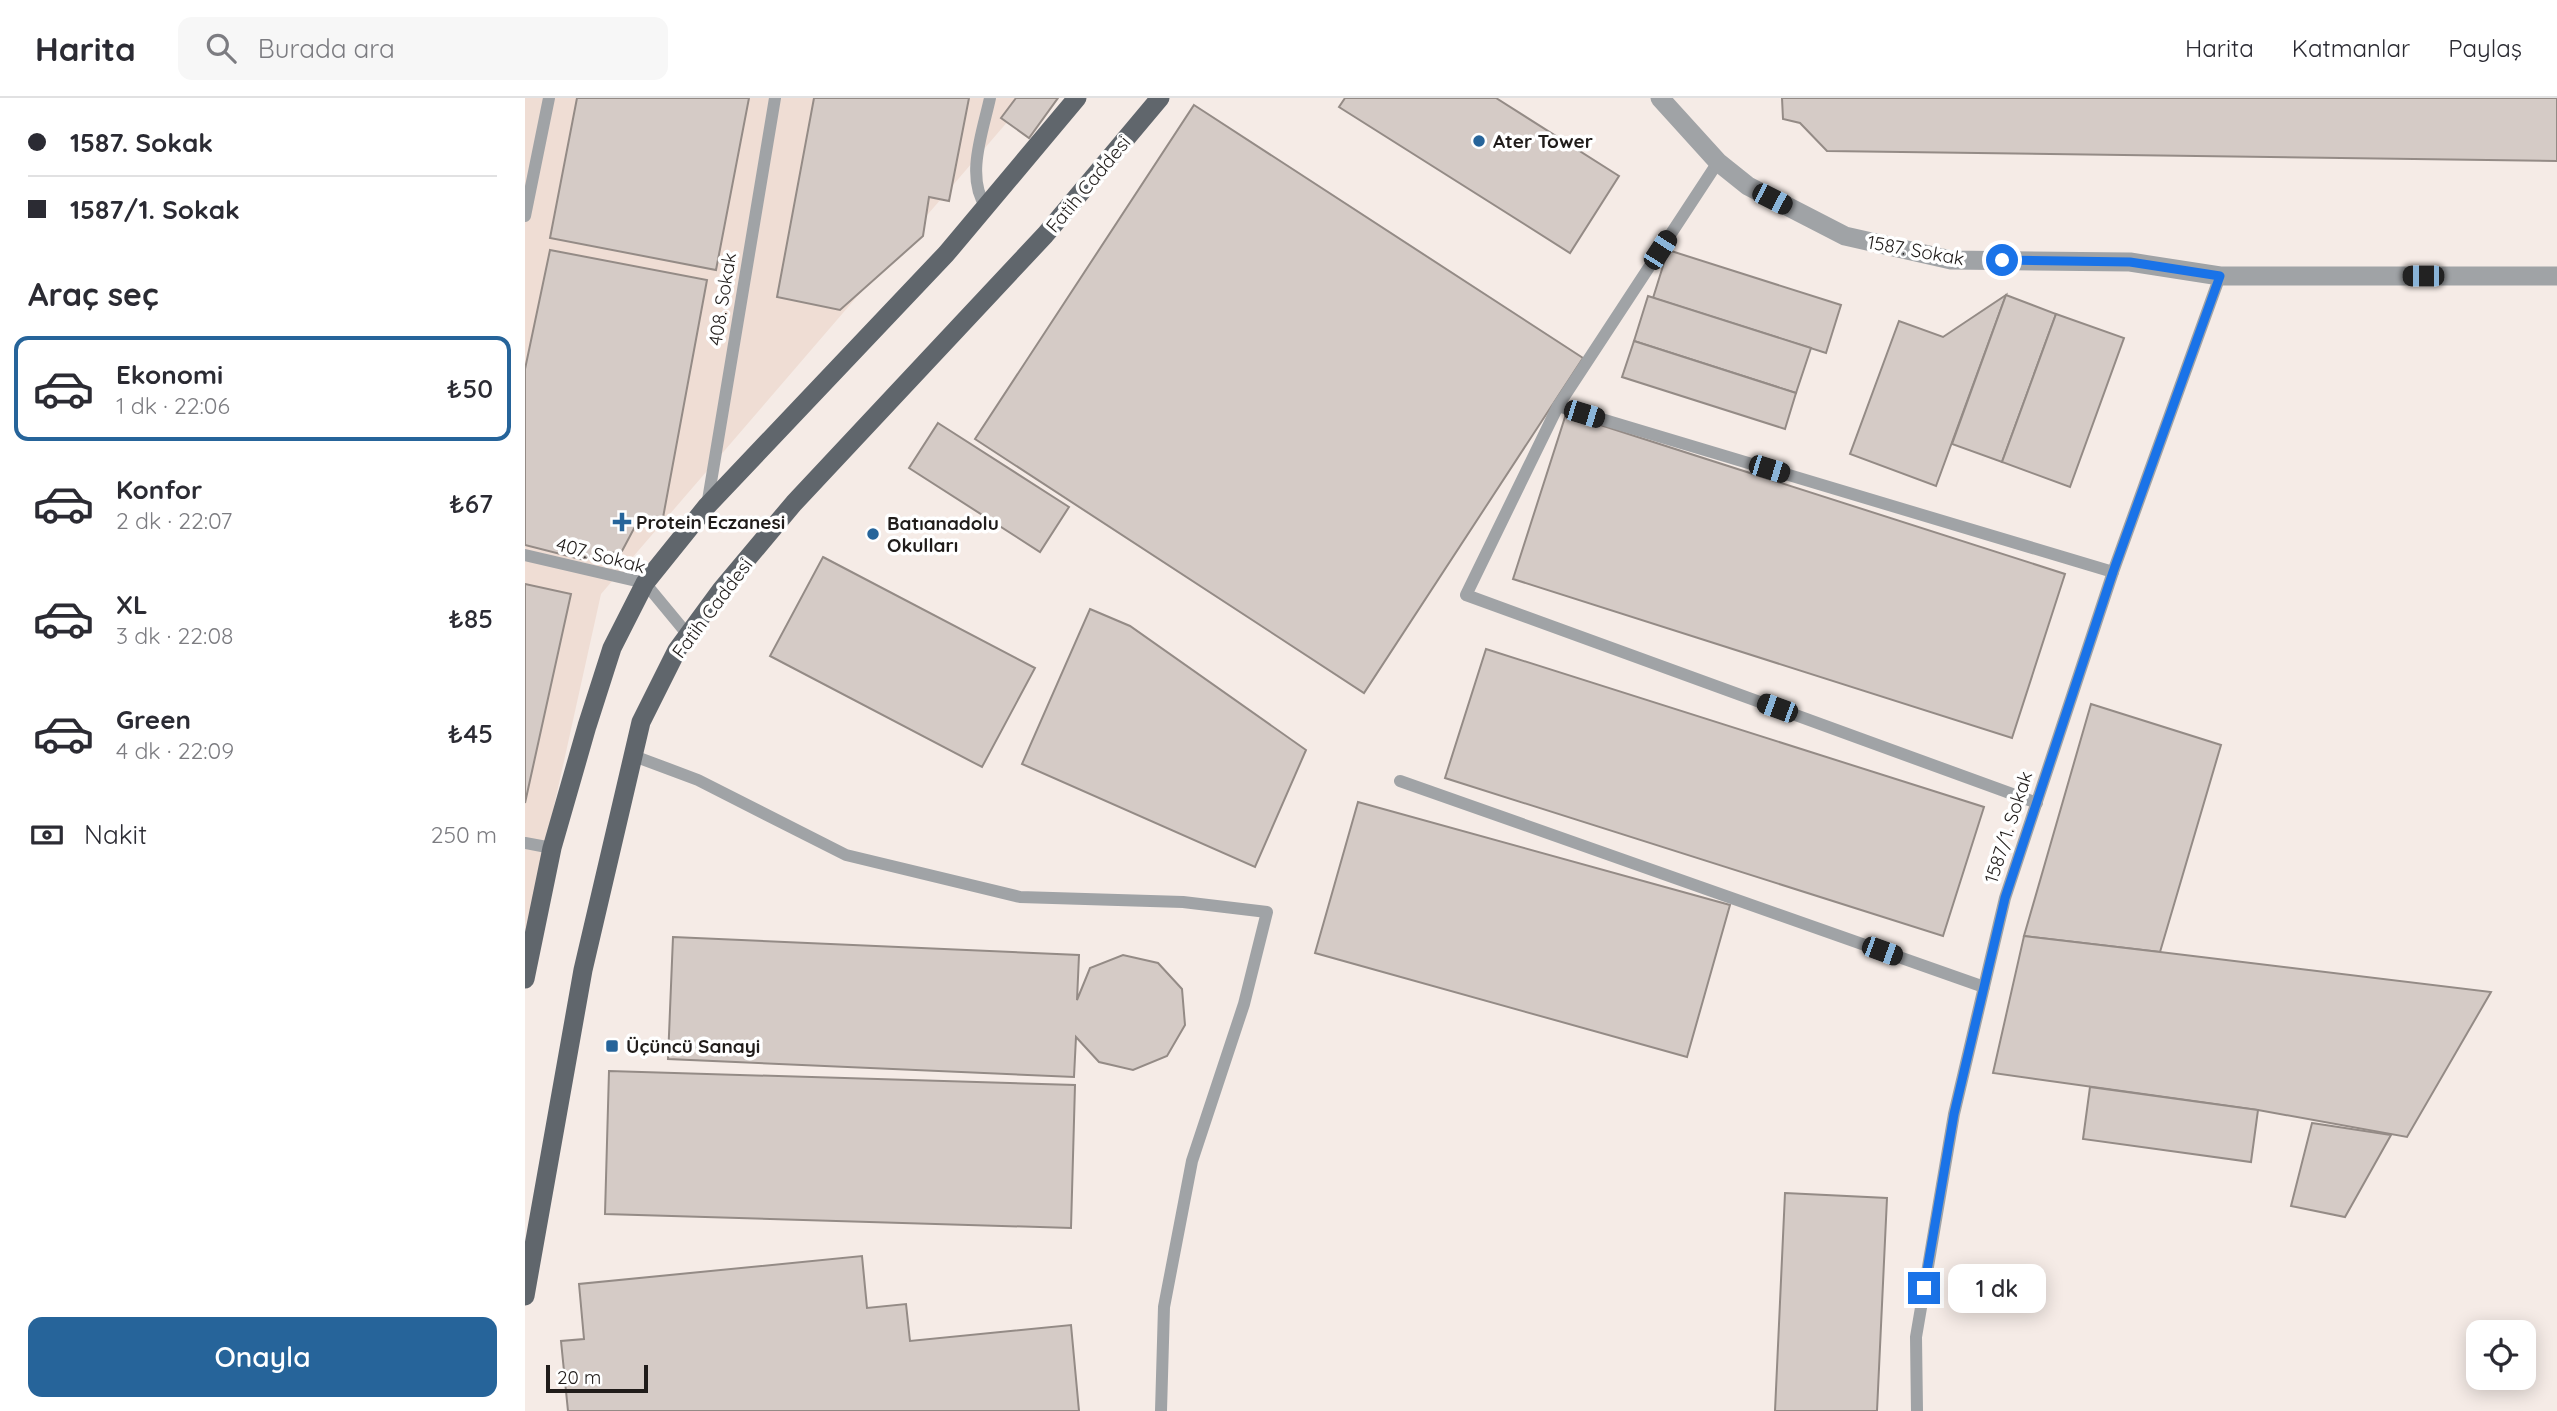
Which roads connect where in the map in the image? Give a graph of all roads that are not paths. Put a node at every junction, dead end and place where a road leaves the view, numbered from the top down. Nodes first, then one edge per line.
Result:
1 (549, 98) edge
2 (775, 98) edge
3 (990, 98) edge
4 (1077, 98) edge
5 (1160, 98) edge
6 (1660, 98) edge
7 (1718, 162) junction
8 (986, 207) junction
9 (525, 216) edge
10 (2220, 276) junction
11 (2557, 276) edge
12 (1558, 406) junction
13 (707, 506) junction
14 (525, 555) edge
15 (2113, 572) junction
16 (645, 583) junction
17 (688, 635) junction
18 (634, 756) junction
19 (1399, 781) dead end
20 (2036, 803) junction
21 (525, 843) edge
22 (552, 848) junction
23 (525, 979) edge
24 (1984, 988) junction
25 (525, 1296) edge
26 (1161, 1411) edge
27 (1917, 1411) edge

1 - 9 lane
2 - 13 lane, 408. Sokak
3 - 8 lane
4 - 8 main road
5 - 17 main road, Fatih Caddesi
6 - 7 street, 1587. Sokak
7 - 10 street, 1587. Sokak
7 - 12 lane
8 - 13 main road
10 - 11 street, 1587. Sokak
10 - 15 lane, 1587/1. Sokak
12 - 15 lane
12 - 20 lane
13 - 16 main road
14 - 16 lane, 407. Sokak
15 - 20 lane, 1587/1. Sokak
16 - 17 lane, 407. Sokak
16 - 22 main road
17 - 18 main road, Fatih Caddesi
18 - 25 main road, Fatih Caddesi
18 - 26 lane
19 - 24 lane
20 - 24 lane, 1587/1. Sokak
21 - 22 lane
22 - 23 main road
24 - 27 lane, 1587/1. Sokak

